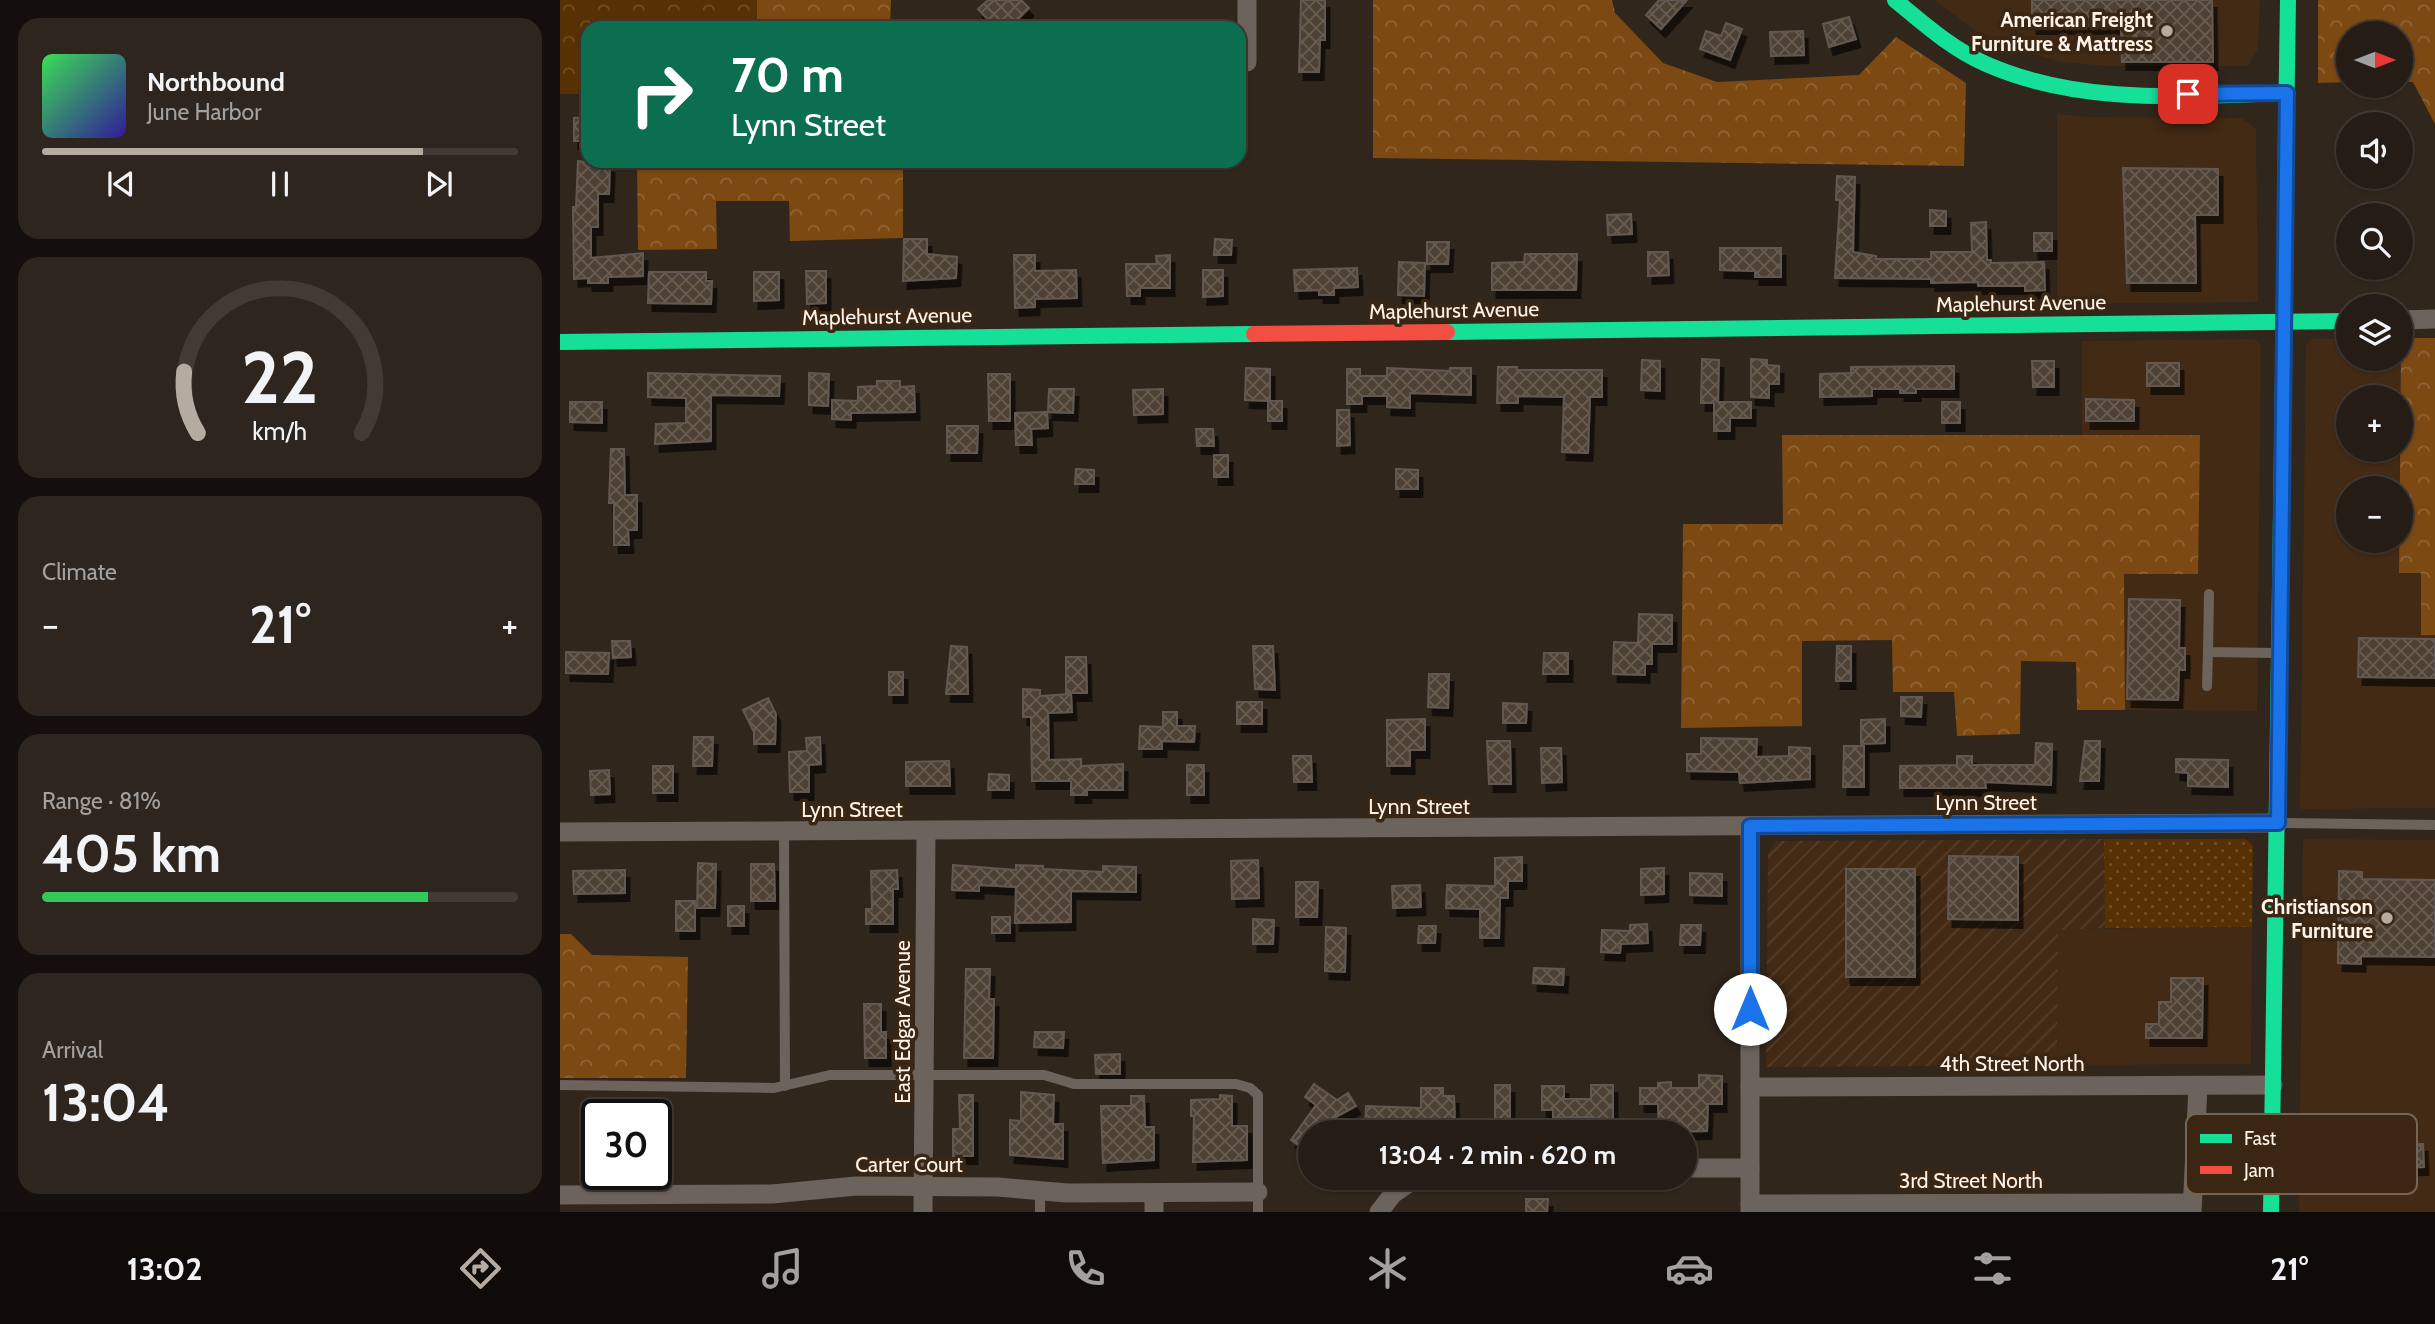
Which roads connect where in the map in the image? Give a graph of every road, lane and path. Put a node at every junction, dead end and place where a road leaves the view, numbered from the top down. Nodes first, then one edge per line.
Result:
1 (1247, 0) edge
2 (1895, 0) edge
3 (2288, 0) edge
4 (1247, 62) dead end
5 (2287, 93) junction
6 (2435, 319) edge
7 (2413, 320) edge
8 (2336, 321) edge
9 (2284, 322) junction
10 (560, 342) edge
11 (2209, 594) dead end
12 (2208, 652) junction
13 (2280, 653) junction
14 (2207, 686) dead end
15 (2278, 823) junction
16 (2435, 825) edge
17 (1750, 826) junction
18 (560, 832) edge
19 (784, 832) junction
20 (926, 832) junction
21 (925, 1075) junction
22 (560, 1085) edge
23 (785, 1086) junction
24 (2198, 1086) junction
25 (2273, 1086) junction
26 (1750, 1087) junction
27 (2197, 1114) edge
28 (2273, 1114) edge
29 (1697, 1168) edge
30 (1750, 1168) junction
31 (923, 1187) junction
32 (1399, 1190) edge
33 (1040, 1191) junction
34 (1258, 1192) junction
35 (2271, 1194) edge
36 (560, 1195) edge
37 (692, 1203) edge
38 (1154, 1203) edge
39 (2192, 1207) edge
40 (1750, 1208) edge
41 (923, 1212) edge
42 (1040, 1212) edge
43 (1258, 1212) edge
44 (1380, 1212) edge
45 (2271, 1212) edge

1 - 4 street
2 - 5 street
3 - 5 street
5 - 9 street
6 - 7 street
8 - 9 street, Maplehurst Avenue
9 - 10 street, Maplehurst Avenue
9 - 13 street
11 - 12 lane
12 - 13 lane
12 - 14 lane
13 - 15 street
15 - 16 lane
15 - 17 street, Lynn Street
15 - 25 street
17 - 20 street, Lynn Street
17 - 26 street
18 - 19 street, Lynn Street
19 - 20 street, Lynn Street
19 - 23 lane
20 - 21 street, East Edgar Avenue
21 - 23 lane
21 - 31 street, East Edgar Avenue
21 - 34 lane
22 - 23 lane
24 - 25 street, 4th Street North
24 - 26 street, 4th Street North
24 - 27 street
25 - 28 street
26 - 30 street
29 - 30 street
30 - 40 street
31 - 33 street, Carter Court
31 - 37 street, Carter Court
31 - 41 street, East Edgar Avenue
32 - 44 street
33 - 38 street, Carter Court
33 - 42 lane
34 - 38 street, Carter Court
34 - 43 lane
35 - 45 street
36 - 37 street, Carter Court
39 - 40 street, 3rd Street North

